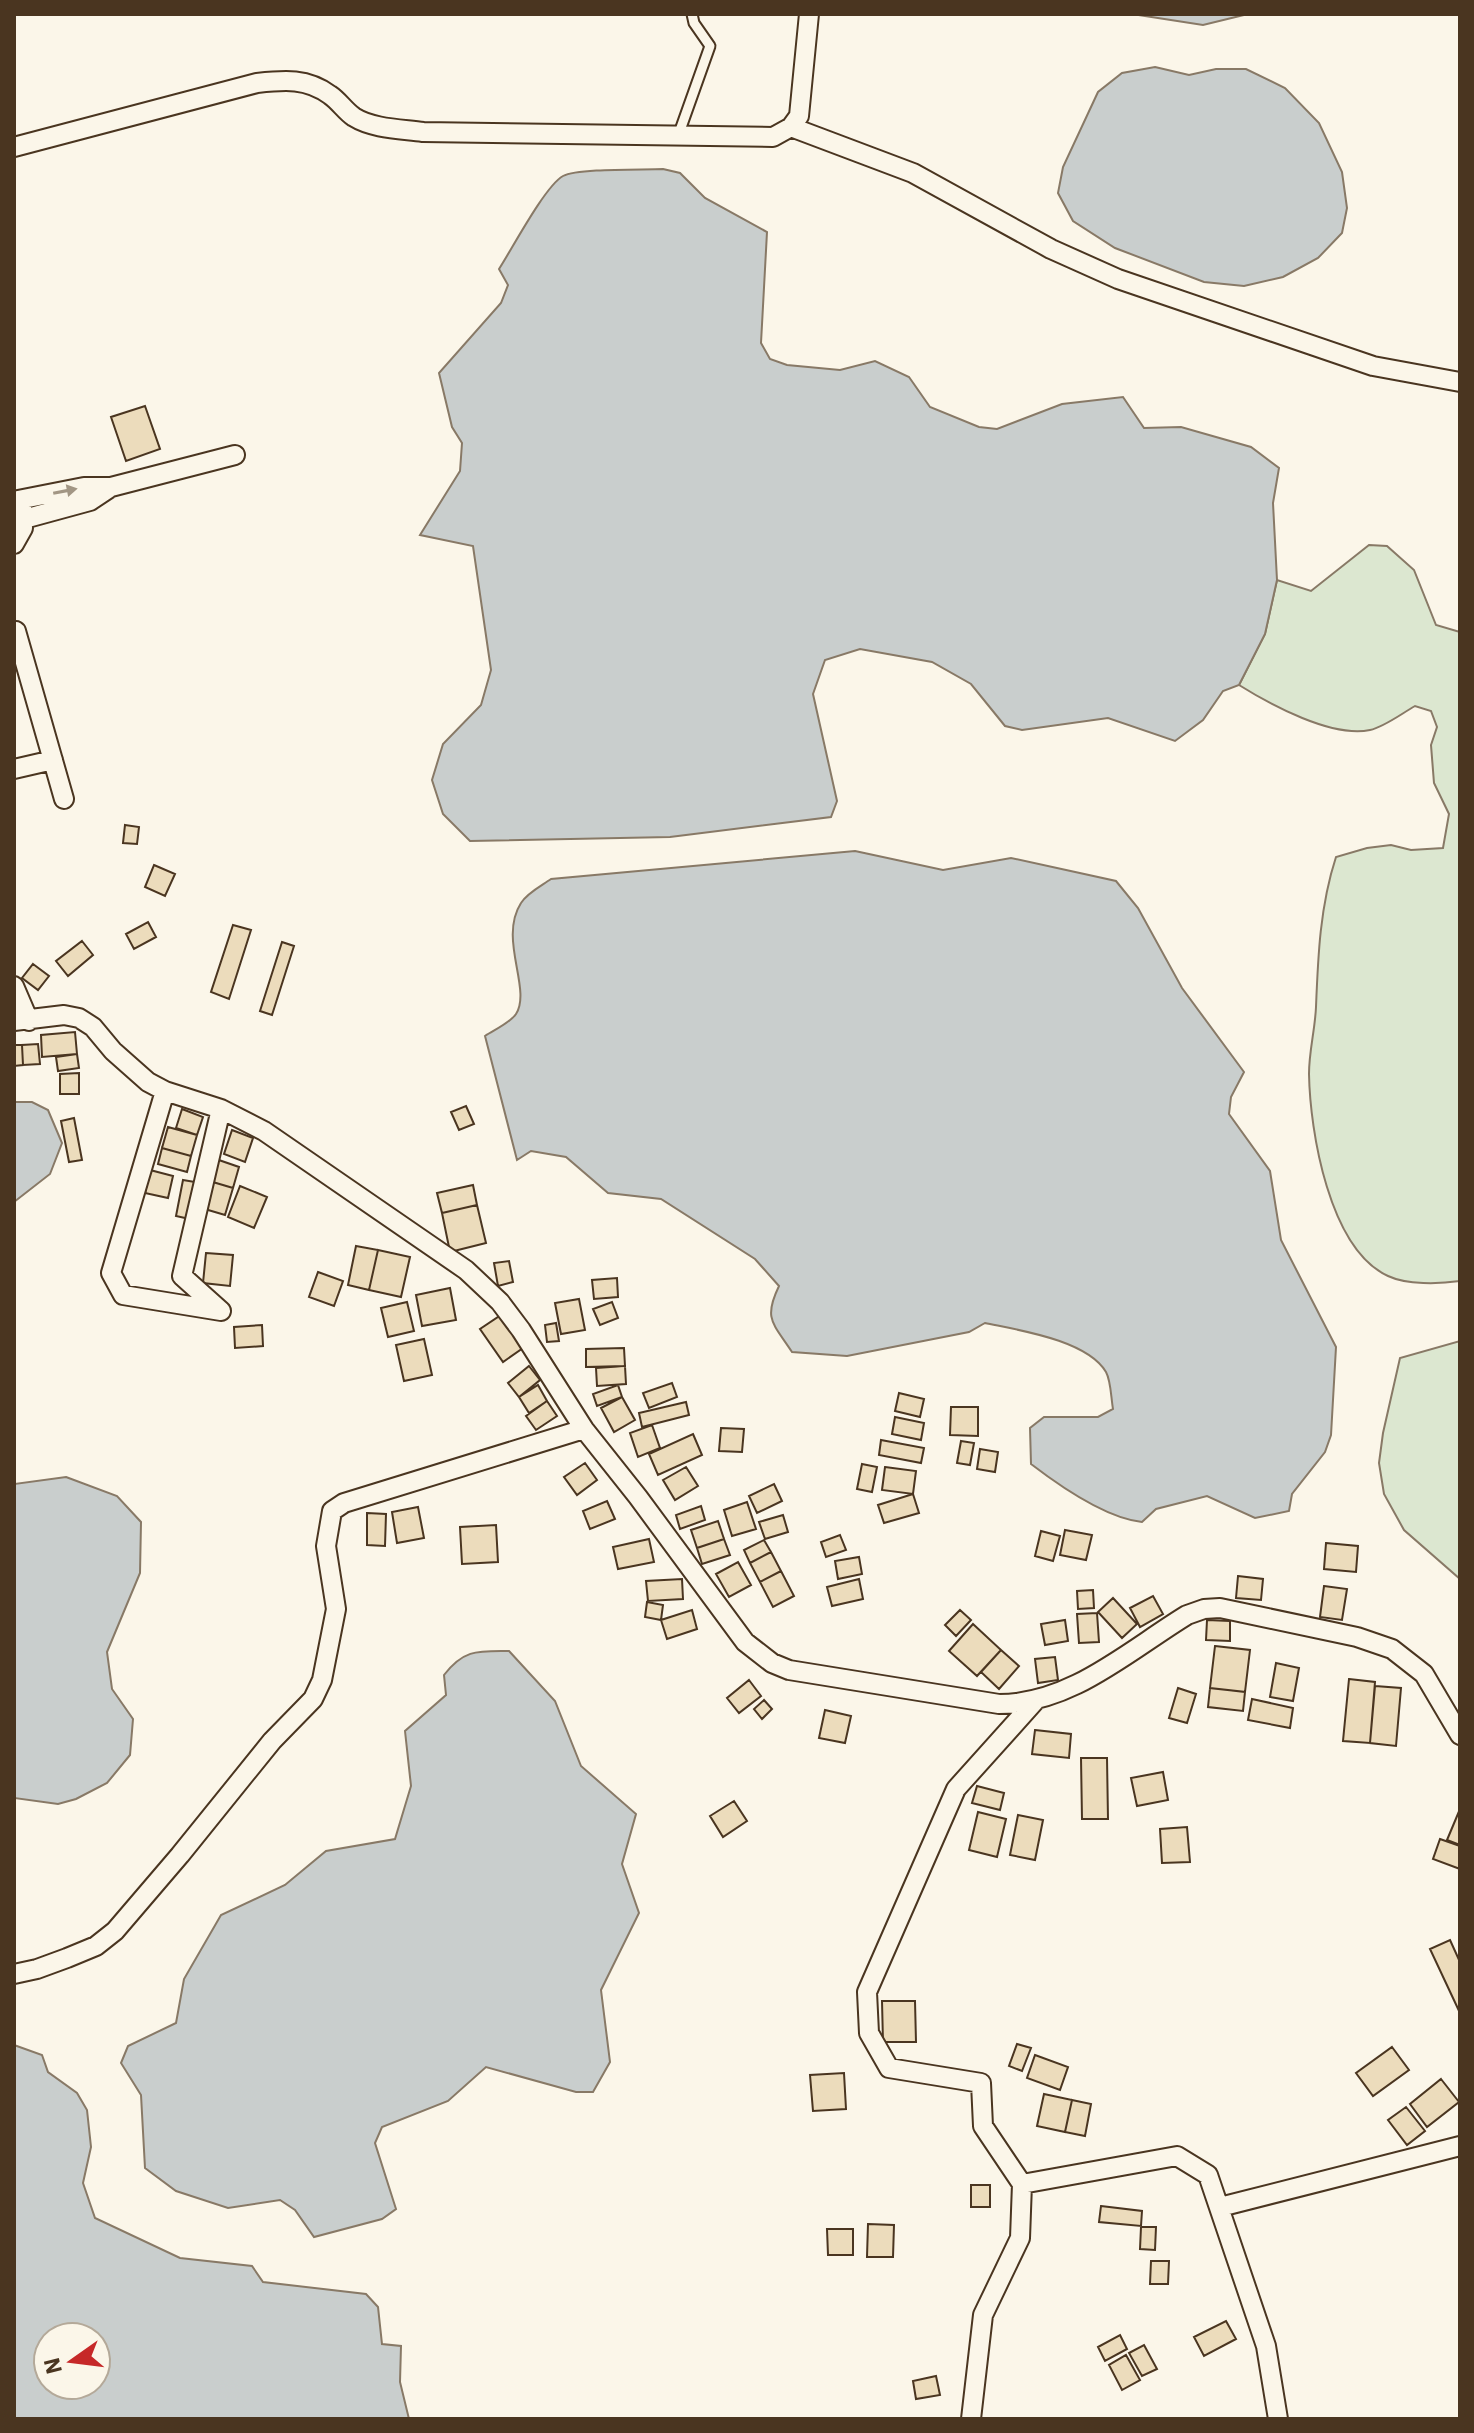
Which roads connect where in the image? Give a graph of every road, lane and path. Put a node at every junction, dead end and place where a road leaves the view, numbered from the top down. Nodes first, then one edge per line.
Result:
1 (692, 14) edge
2 (809, 14) edge
3 (791, 127) junction
4 (678, 136) junction
5 (14, 147) edge
6 (1460, 382) edge
7 (235, 455) dead end
8 (111, 487) junction
9 (16, 498) edge
10 (24, 519) junction
11 (14, 544) edge
12 (15, 629) edge
13 (53, 760) junction
14 (14, 769) edge
15 (64, 799) dead end
16 (14, 986) edge
17 (22, 1021) edge
18 (165, 1091) junction
19 (221, 1109) junction
20 (584, 1429) junction
21 (1035, 1701) junction
22 (1460, 1735) edge
23 (14, 1974) edge
24 (1460, 2146) edge
25 (1022, 2184) junction
26 (1220, 2207) junction
27 (970, 2419) edge
28 (1278, 2419) edge

1 - 4 lane
2 - 3 street
3 - 4 street
3 - 6 street
4 - 5 street
7 - 8 street
9 -> 8 street
8 - 10 street
9 - 10 street
10 - 11 street
12 - 13 street
13 - 14 street
13 - 15 street
16 - 17 street
17 - 18 street
18 - 19 street
18 - 19 street
19 - 20 street
20 - 21 street
20 - 23 street
21 - 22 street
21 - 25 street
24 - 26 street
25 - 26 street
25 - 27 street
26 - 28 street

